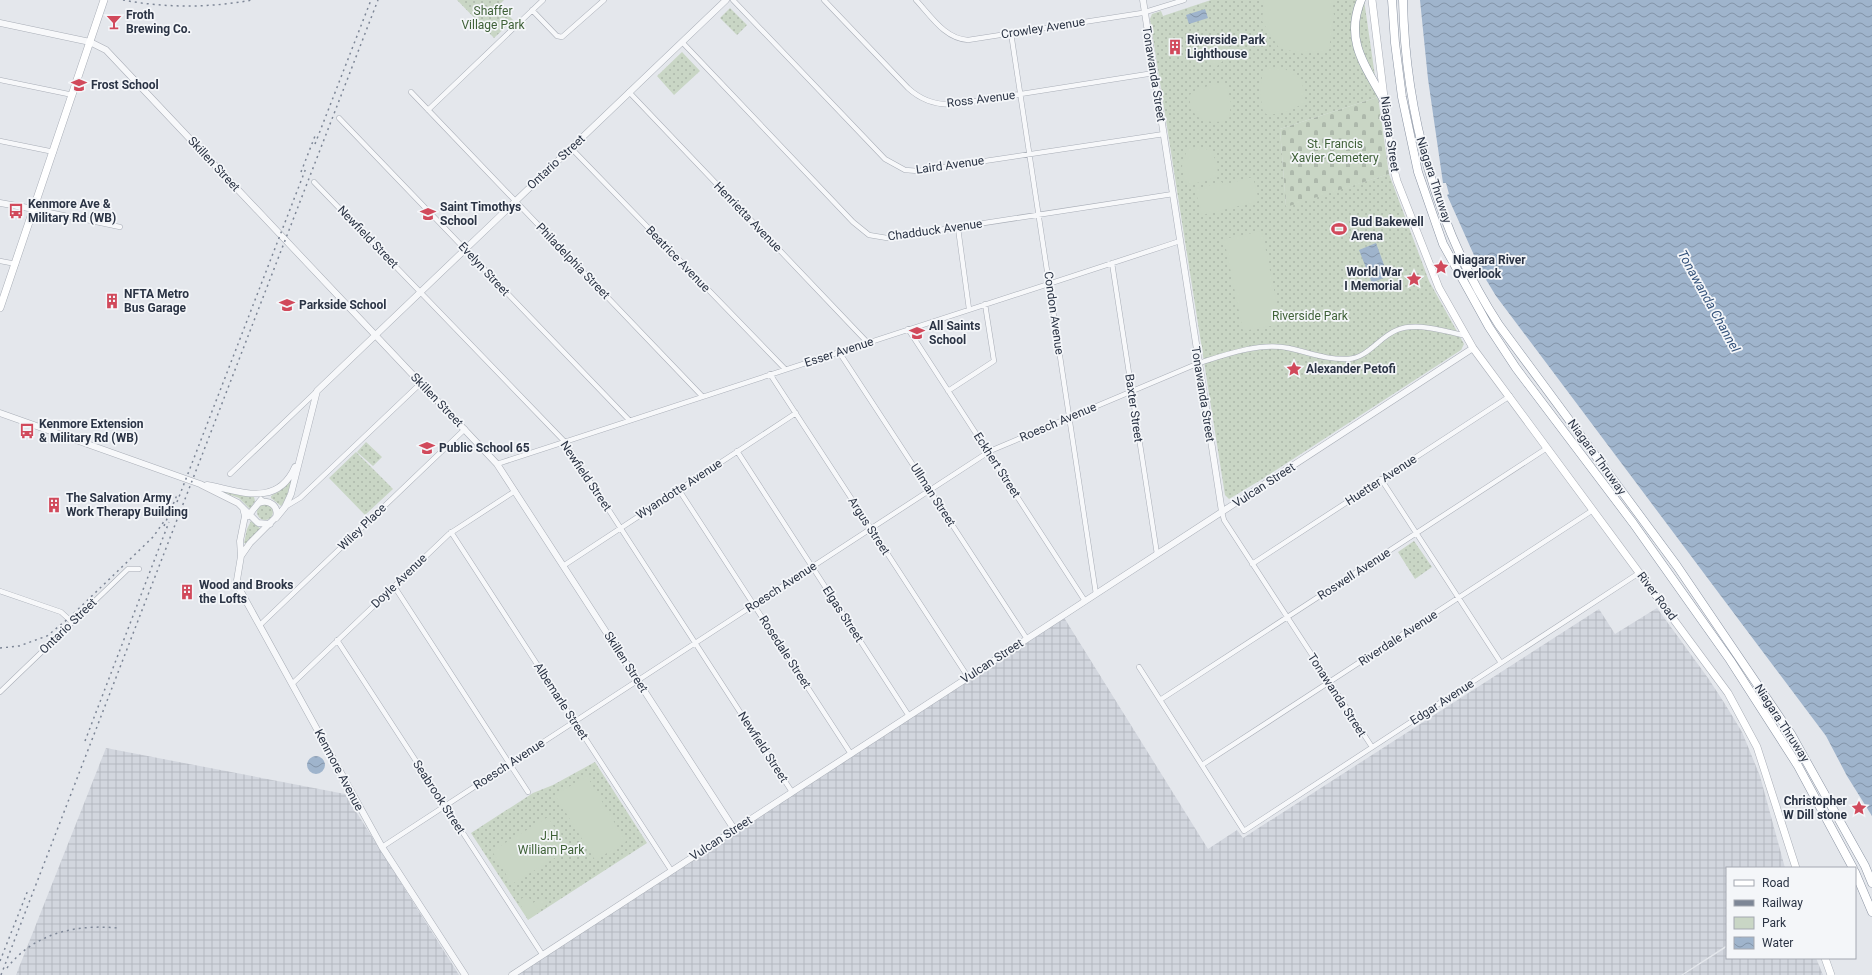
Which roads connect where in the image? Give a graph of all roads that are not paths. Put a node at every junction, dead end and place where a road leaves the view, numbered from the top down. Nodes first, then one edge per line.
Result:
1 (104, 0) edge
2 (543, 0) edge
3 (604, 0) edge
4 (726, 0) edge
5 (733, 0) edge
6 (824, 0) edge
7 (916, 0) edge
8 (1143, 0) edge
9 (1184, 0) edge
10 (1361, 0) edge
11 (1372, 0) edge
12 (1392, 0) edge
13 (1403, 0) edge
14 (532, 10) junction
15 (1145, 12) junction
16 (0, 23) edge
17 (1011, 33) junction
18 (90, 42) junction
19 (682, 42) junction
20 (1154, 73) junction
21 (0, 80) edge
22 (411, 92) dead end
23 (629, 92) junction
24 (1021, 94) junction
25 (73, 95) junction
26 (1385, 102) junction
27 (428, 110) junction
28 (339, 118) dead end
29 (1164, 134) junction
30 (0, 141) edge
31 (571, 148) junction
32 (54, 152) junction
33 (1030, 154) junction
34 (314, 182) dead end
35 (1173, 194) junction
36 (515, 200) junction
37 (0, 202) edge
38 (34, 210) junction
39 (1039, 215) junction
40 (120, 227) dead end
41 (958, 228) junction
42 (1180, 241) junction
43 (465, 248) junction
44 (0, 261) edge
45 (1112, 263) junction
46 (16, 264) junction
47 (1049, 283) junction
48 (420, 292) junction
49 (985, 304) junction
50 (0, 308) edge
51 (970, 309) junction
52 (908, 329) junction
53 (375, 334) junction
54 (1466, 336) junction
55 (867, 342) junction
56 (1473, 348) junction
57 (839, 352) junction
58 (1198, 363) junction
59 (785, 369) junction
60 (770, 374) junction
61 (421, 383) junction
62 (317, 391) junction
63 (948, 391) junction
64 (1132, 391) junction
65 (702, 396) junction
66 (1510, 396) junction
67 (796, 413) junction
68 (0, 414) edge
69 (1069, 417) junction
70 (629, 420) junction
71 (465, 429) junction
72 (564, 442) junction
73 (1547, 448) junction
74 (302, 449) junction
75 (737, 451) junction
76 (988, 452) junction
77 (497, 464) junction
78 (230, 474) dead end
79 (1381, 479) junction
80 (200, 484) junction
81 (679, 490) junction
82 (930, 490) junction
83 (515, 491) junction
84 (263, 498) junction
85 (285, 508) junction
86 (1593, 510) junction
87 (1222, 512) junction
88 (249, 515) junction
89 (276, 518) junction
90 (270, 524) junction
91 (620, 528) junction
92 (871, 529) junction
93 (451, 532) junction
94 (1416, 533) junction
95 (1157, 554) junction
96 (241, 556) junction
97 (1252, 564) junction
98 (563, 566) junction
99 (813, 566) junction
100 (139, 569) dead end
101 (1639, 573) junction
102 (394, 586) junction
103 (0, 591) edge
104 (1096, 594) junction
105 (1458, 598) junction
106 (1085, 601) junction
107 (754, 604) junction
108 (1287, 617) junction
109 (72, 622) junction
110 (260, 625) junction
111 (1027, 639) junction
112 (337, 640) junction
113 (695, 643) junction
114 (1501, 663) junction
115 (1139, 667) dead end
116 (968, 677) junction
117 (638, 680) junction
118 (1329, 683) junction
119 (292, 684) junction
120 (0, 692) edge
121 (1160, 700) junction
122 (909, 716) junction
123 (574, 722) junction
124 (1372, 748) junction
125 (851, 754) junction
126 (510, 764) junction
127 (1202, 765) junction
128 (528, 792) dead end
129 (792, 792) junction
130 (445, 806) junction
131 (734, 829) junction
132 (382, 847) junction
133 (1796, 867) edge
134 (1852, 867) edge
135 (671, 870) junction
136 (1856, 874) edge
137 (1872, 883) edge
138 (1872, 912) edge
139 (542, 954) junction
140 (1825, 959) edge
141 (465, 975) edge
142 (512, 975) edge
143 (1831, 975) edge

1 - 18 main road
2 - 14 street
3 - 14 street
4 - 19 street, Ontario Street
5 - 33 street, Laird Avenue
6 - 24 street, Ross Avenue
7 - 17 street, Crowley Avenue
8 - 15 street, Tonawanda Street
9 - 15 street, Crowley Avenue
10 - 26 highway
11 - 26 main road, Niagara Street
12 - 134 highway, Niagara Thruway
13 - 137 highway, Niagara Thruway
14 - 27 street
15 - 17 street, Crowley Avenue
15 - 20 street, Tonawanda Street
16 - 18 street, Skillen Street
17 - 24 street, Condon Avenue
18 - 25 main road
18 - 53 street, Skillen Street
19 - 23 street, Ontario Street
19 - 41 street, Chadduck Avenue
20 - 24 street, Ross Avenue
20 - 29 street, Tonawanda Street
21 - 25 street
22 - 27 street, Philadelphia Street
23 - 31 street, Ontario Street
23 - 55 street, Henrietta Avenue
24 - 33 street, Condon Avenue
25 - 32 main road
26 - 54 main road, Niagara Street
27 - 36 street, Philadelphia Street
28 - 43 street, Evelyn Street
29 - 33 street, Laird Avenue
29 - 35 street, Tonawanda Street
30 - 32 street
31 - 36 street, Ontario Street
31 - 59 street, Beatrice Avenue
32 - 38 main road
33 - 39 street, Condon Avenue
34 - 48 street, Newfield Street
35 - 39 street, Chadduck Avenue
35 - 42 street, Tonawanda Street
36 - 43 street, Ontario Street
36 - 65 street, Philadelphia Street
37 - 38 street
38 - 40 street
38 - 46 main road
39 - 41 street, Chadduck Avenue
39 - 47 street, Condon Avenue
41 - 51 street
42 - 45 street, Esser Avenue
42 - 58 street, Tonawanda Street
43 - 48 street, Ontario Street
43 - 70 street, Evelyn Street
44 - 46 street
45 - 47 street, Esser Avenue
45 - 64 street, Baxter Street
46 - 50 main road
47 - 49 street, Esser Avenue
47 - 69 street, Condon Avenue
48 - 53 street, Ontario Street
48 - 72 street, Newfield Street
49 - 51 street, Esser Avenue
49 - 63 street
51 - 52 street, Esser Avenue
52 - 55 street, Esser Avenue
52 - 63 street, Eckhert Street
53 - 61 street, Skillen Street
53 - 62 street, Ontario Street
54 - 56 main road, Niagara Street
54 - 58 street, Roesch Avenue
55 - 57 street, Esser Avenue
56 - 66 main road, River Road
56 - 87 street, Vulcan Street
57 - 59 street, Esser Avenue
57 - 82 street, Ullman Street
58 - 64 street, Roesch Avenue
58 - 87 street, Tonawanda Street
59 - 60 street, Esser Avenue
60 - 65 street, Esser Avenue
60 - 67 street, Argus Street
61 - 71 street, Skillen Street
61 - 85 street
62 - 74 street
62 - 78 street, Ontario Street
63 - 76 street, Eckhert Street
64 - 69 street, Roesch Avenue
64 - 95 street, Baxter Street
65 - 70 street, Esser Avenue
66 - 73 main road, River Road
66 - 79 street, Huetter Avenue
67 - 75 street, Wyandotte Avenue
67 - 92 street, Argus Street
68 - 80 street, Kenmore Avenue
69 - 76 street, Roesch Avenue
69 - 104 street, Condon Avenue
70 - 72 street, Esser Avenue
71 - 77 street, Skillen Street
71 - 110 street, Wiley Place
72 - 77 street, Esser Avenue
72 - 91 street, Newfield Street
73 - 86 main road, River Road
73 - 94 street, Roswell Avenue
74 - 84 street
74 - 85 street
75 - 81 street, Wyandotte Avenue
75 - 99 street, Elgas Street
76 - 82 street, Roesch Avenue
76 - 106 street, Eckhert Street
77 - 83 street, Skillen Street
79 - 94 street
79 - 97 street, Huetter Avenue
80 - 84 street, Kenmore Avenue
80 - 88 street, Kenmore Avenue
81 - 91 street, Wyandotte Avenue
81 - 107 street, Rosedale Street
82 - 92 street, Roesch Avenue
82 - 111 street, Ullman Street
83 - 93 street, Doyle Avenue
83 - 98 street, Skillen Street
84 - 88 street
84 - 89 street
85 - 89 street
86 - 101 main road, River Road
86 - 105 street, Riverdale Avenue
87 - 95 street, Vulcan Street
87 - 97 street, Tonawanda Street
88 - 90 street
88 - 96 street, Kenmore Avenue
89 - 90 street
90 - 96 street
91 - 98 street, Wyandotte Avenue
91 - 113 street, Newfield Street
92 - 99 street, Roesch Avenue
92 - 116 street, Argus Street
93 - 102 street, Doyle Avenue
93 - 123 street, Albemarle Street
94 - 105 street
94 - 108 street, Roswell Avenue
95 - 104 street, Vulcan Street
96 - 110 street, Kenmore Avenue
97 - 108 street, Tonawanda Street
98 - 117 street, Skillen Street
99 - 107 street, Roesch Avenue
99 - 122 street, Elgas Street
100 - 109 street, Ontario Street
101 - 114 street, Edgar Avenue
101 - 133 main road, River Road
102 - 112 street, Doyle Avenue
102 - 126 street
103 - 109 street
104 - 106 street, Vulcan Street
105 - 114 street
105 - 118 street, Riverdale Avenue
106 - 111 street, Vulcan Street
107 - 113 street, Roesch Avenue
107 - 125 street, Rosedale Street
108 - 118 street, Tonawanda Street
108 - 121 street, Roswell Avenue
109 - 120 street, Ontario Street
110 - 119 street, Kenmore Avenue
111 - 116 street, Vulcan Street
112 - 119 street, Doyle Avenue
112 - 130 street, Seabrook Street
113 - 117 street, Roesch Avenue
113 - 129 street, Newfield Street
114 - 124 street, Edgar Avenue
115 - 121 street
116 - 122 street, Vulcan Street
117 - 123 street, Roesch Avenue
117 - 131 street, Skillen Street
118 - 124 street, Tonawanda Street
118 - 127 street, Riverdale Avenue
119 - 132 street, Kenmore Avenue
121 - 127 street
122 - 125 street, Vulcan Street
123 - 126 street, Roesch Avenue
123 - 135 street, Albemarle Street
124 - 127 street, Edgar Avenue
125 - 129 street, Vulcan Street
126 - 128 street
126 - 130 street, Roesch Avenue
129 - 131 street, Vulcan Street
130 - 132 street, Roesch Avenue
130 - 139 street, Seabrook Street
131 - 135 street, Vulcan Street
132 - 141 street, Kenmore Avenue
135 - 139 street, Vulcan Street
136 - 138 highway
139 - 142 street, Vulcan Street
140 - 143 main road

